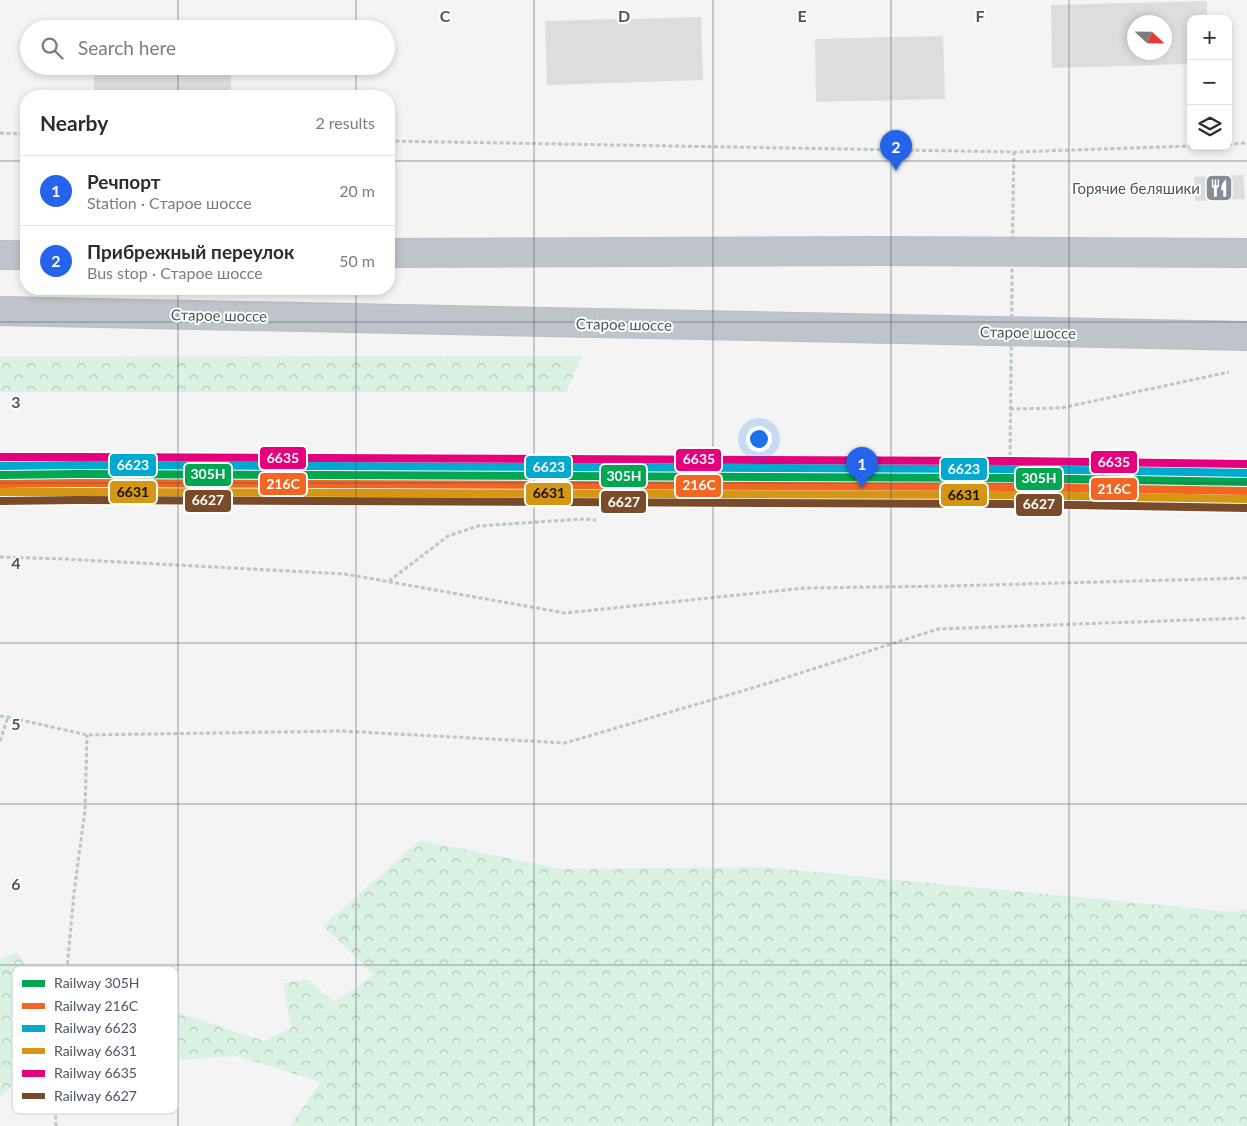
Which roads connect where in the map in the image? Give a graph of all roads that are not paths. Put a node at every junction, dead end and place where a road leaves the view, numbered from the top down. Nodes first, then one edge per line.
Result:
1 (1247, 253) edge
2 (395, 254) edge
3 (20, 255) edge
4 (0, 256) edge
5 (0, 311) edge
6 (1247, 336) edge

1 - 2 highway
3 - 4 highway
5 - 6 highway, Старое шоссе

